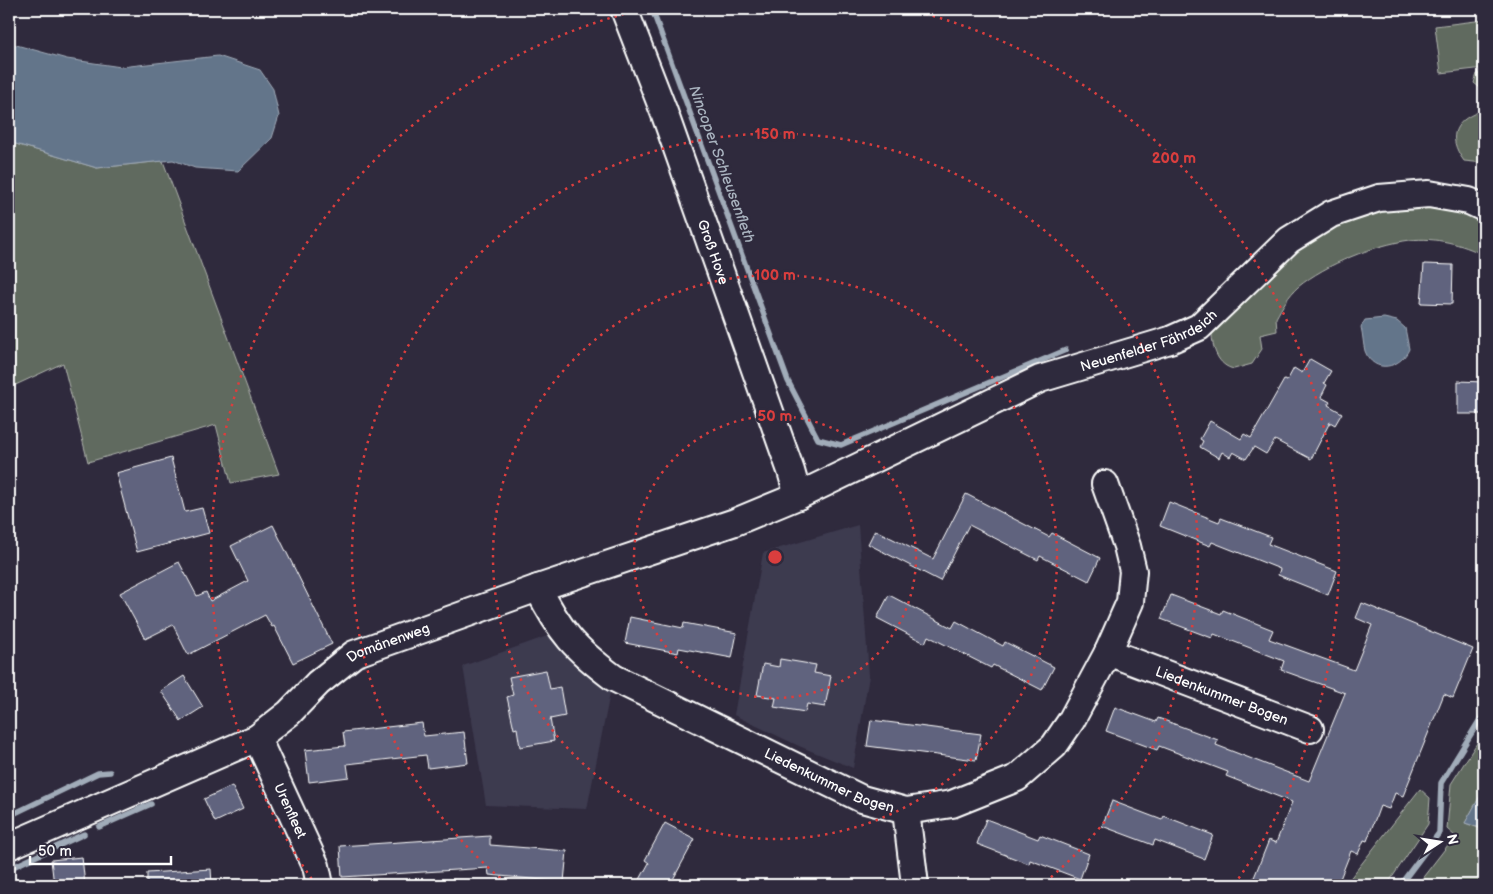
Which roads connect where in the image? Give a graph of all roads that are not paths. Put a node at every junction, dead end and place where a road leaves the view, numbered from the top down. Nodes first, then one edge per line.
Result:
1 (624, 9) edge
2 (1484, 208) edge
3 (1105, 484) dead end
4 (798, 496) junction
5 (538, 588) junction
6 (1108, 652) junction
7 (1310, 729) dead end
8 (257, 738) junction
9 (906, 811) junction
10 (9, 846) edge
11 (320, 885) edge
12 (915, 885) edge

1 - 4 street, Groß Hove
2 - 4 street, Neuenfelder Fährdeich
3 - 6 street, Liedenkummer Bogen
4 - 5 street, Domänenweg
5 - 8 street, Domänenweg
5 - 9 street, Liedenkummer Bogen
6 - 7 street, Liedenkummer Bogen
6 - 9 street, Liedenkummer Bogen
8 - 10 street, Domänenweg
8 - 11 street, Urenfleet
9 - 12 street

